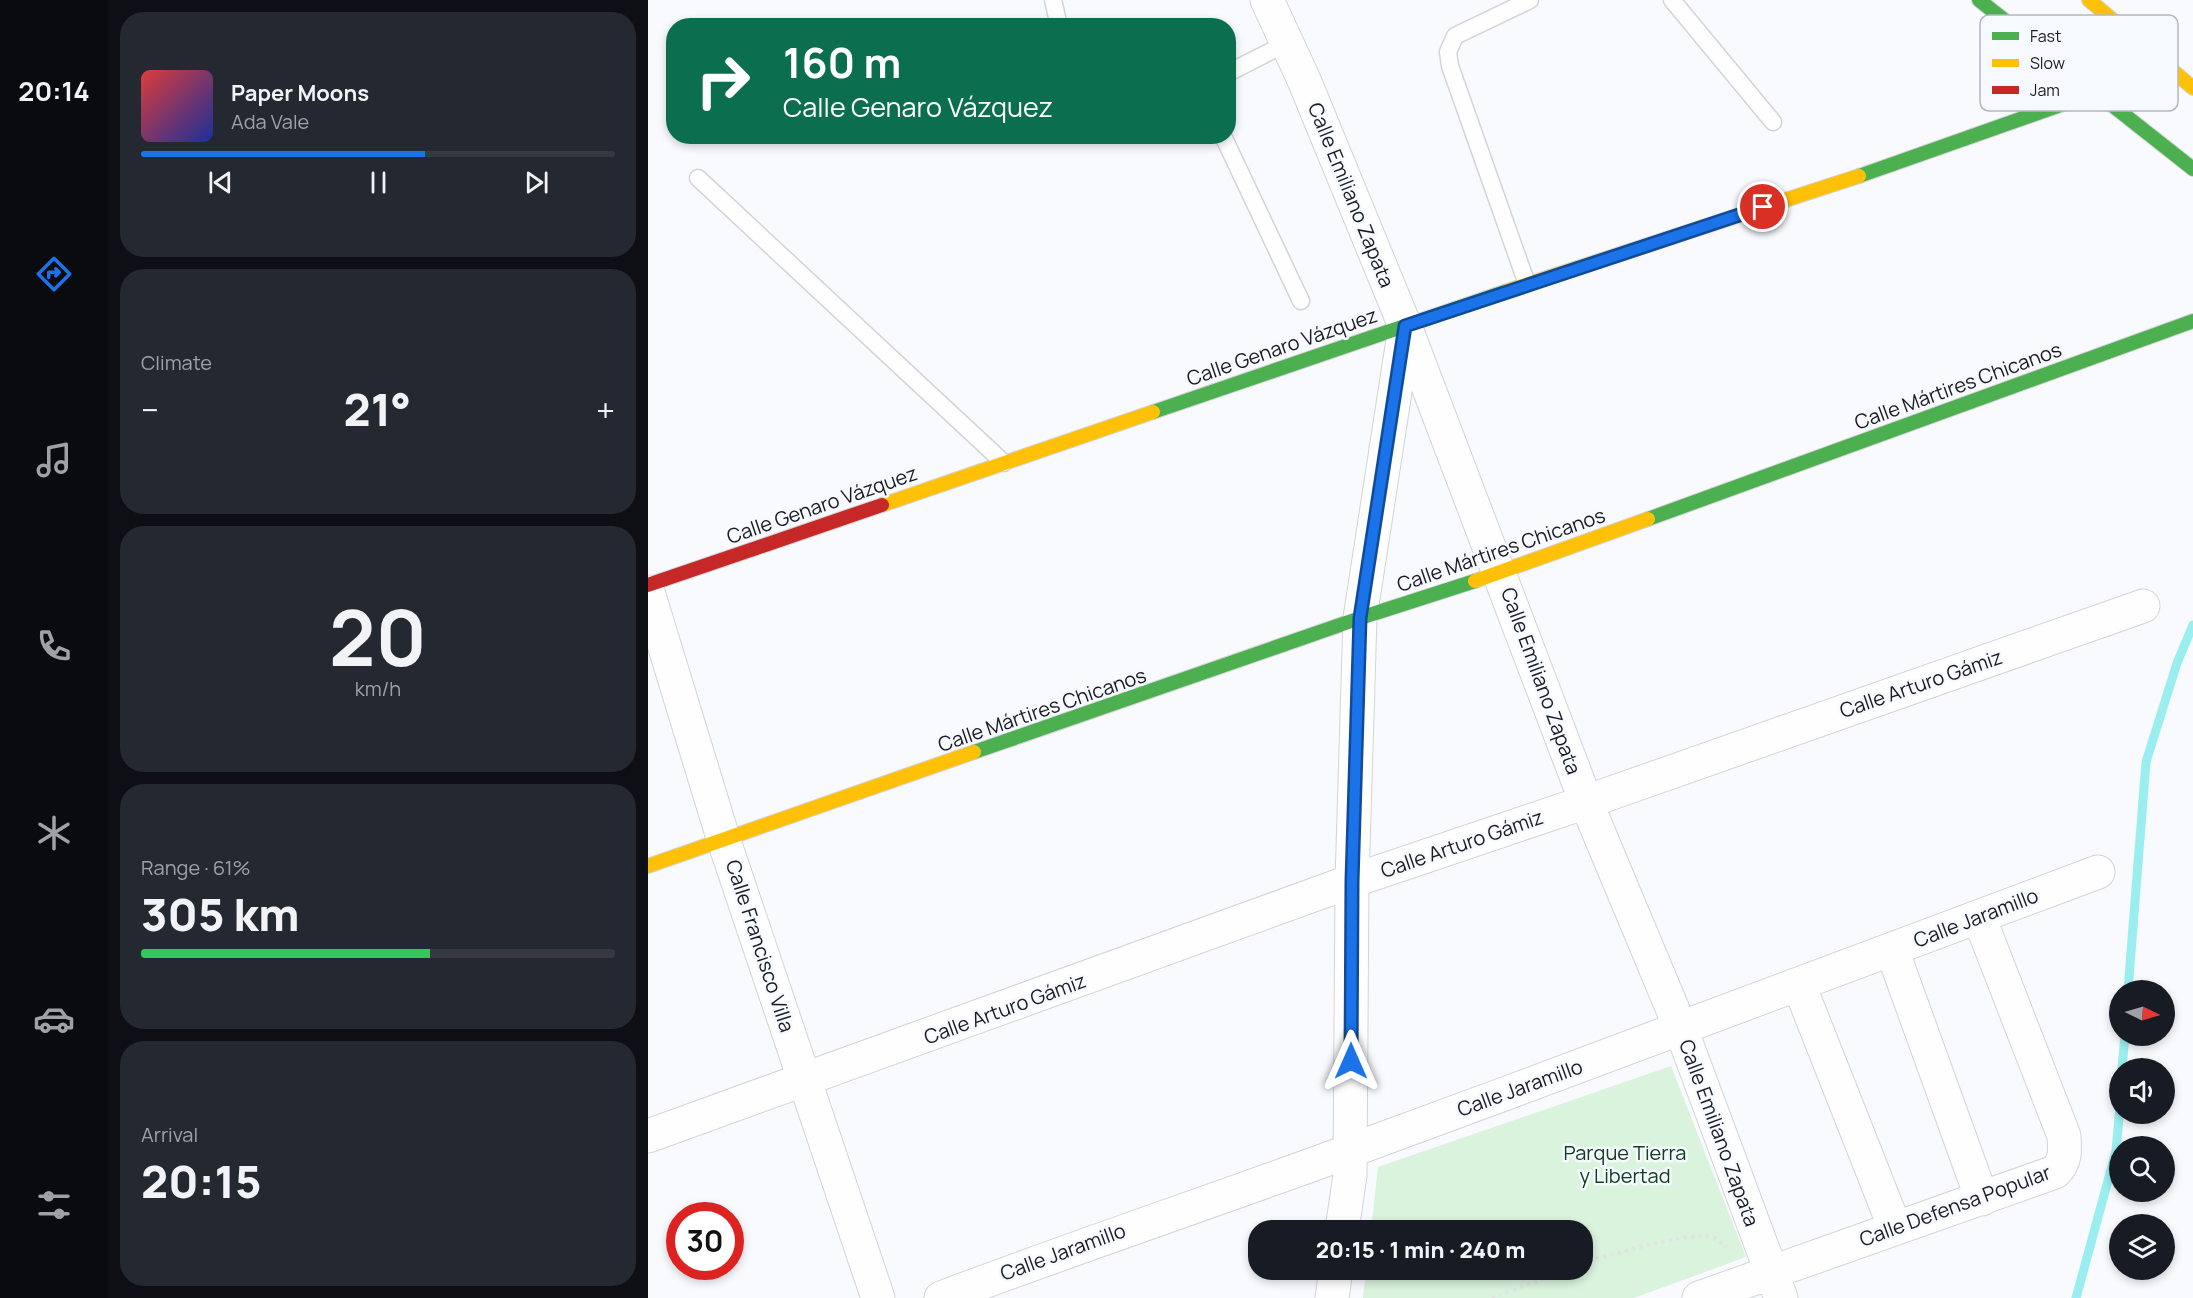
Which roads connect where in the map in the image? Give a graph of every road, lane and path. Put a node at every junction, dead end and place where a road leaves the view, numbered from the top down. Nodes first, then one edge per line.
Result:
1 (1053, 0) edge
2 (1267, 0) edge
3 (1530, 0) edge
4 (1672, 0) edge
5 (1980, 0) edge
6 (2088, 0) edge
7 (1999, 15) edge
8 (2106, 15) edge
9 (1057, 18) edge
10 (1287, 44) junction
11 (1236, 69) edge
12 (2178, 75) edge
13 (2193, 88) edge
14 (2046, 111) edge
15 (2120, 111) edge
16 (1773, 122) dead end
17 (1227, 144) edge
18 (2193, 169) edge
19 (698, 177) dead end
20 (1527, 284) junction
21 (1301, 301) dead end
22 (2193, 321) edge
23 (1405, 326) junction
24 (1004, 463) junction
25 (1500, 573) junction
26 (648, 585) edge
27 (648, 592) edge
28 (2143, 606) dead end
29 (1360, 618) junction
30 (1586, 802) junction
31 (724, 841) junction
32 (648, 866) edge
33 (2098, 872) dead end
34 (1352, 881) junction
35 (1979, 916) junction
36 (1892, 950) junction
37 (1799, 985) junction
38 (1681, 1029) junction
39 (804, 1082) junction
40 (648, 1137) edge
41 (1350, 1151) junction
42 (1982, 1199) junction
43 (1343, 1220) edge
44 (1895, 1228) junction
45 (1735, 1253) dead end
46 (1593, 1261) edge
47 (1334, 1280) edge
48 (1540, 1280) edge
49 (1776, 1286) edge
50 (879, 1298) edge
51 (941, 1298) edge
52 (1332, 1298) edge
53 (1492, 1298) edge
54 (1699, 1298) edge

1 - 9 lane
2 - 10 street, Calle Emiliano Zapata
3 - 20 lane
4 - 16 lane
5 - 7 street
6 - 8 street
10 - 11 lane
10 - 23 street, Calle Emiliano Zapata
12 - 13 street
14 - 20 street, Calle Genaro Vázquez
15 - 18 street
17 - 21 lane
19 - 24 lane
20 - 23 street, Calle Genaro Vázquez
22 - 25 street, Calle Mártires Chicanos
23 - 24 street, Calle Genaro Vázquez
23 - 25 street, Calle Emiliano Zapata
23 - 29 street
24 - 26 street, Calle Genaro Vázquez
25 - 29 street, Calle Mártires Chicanos
25 - 30 street, Calle Emiliano Zapata
27 - 31 street, Calle Francisco Villa
28 - 30 street, Calle Arturo Gámiz
29 - 31 street, Calle Mártires Chicanos
29 - 34 street
30 - 34 street, Calle Arturo Gámiz
30 - 38 street, Calle Emiliano Zapata
31 - 32 street, Calle Mártires Chicanos
31 - 39 street, Calle Francisco Villa
33 - 35 street, Calle Jaramillo
34 - 39 street, Calle Arturo Gámiz
34 - 41 street
35 - 36 street, Calle Jaramillo
35 - 42 street, Calle Defensa Popular
36 - 37 street, Calle Jaramillo
36 - 42 street
37 - 38 street, Calle Jaramillo
37 - 44 street
38 - 41 street, Calle Jaramillo
38 - 49 street, Calle Emiliano Zapata
39 - 40 street, Calle Arturo Gámiz
39 - 50 street, Calle Francisco Villa
41 - 43 street
41 - 51 street, Calle Jaramillo
42 - 44 street, Calle Defensa Popular
44 - 49 street, Calle Defensa Popular
45 - 46 path
47 - 52 street
48 - 53 path
49 - 54 street, Calle Defensa Popular

